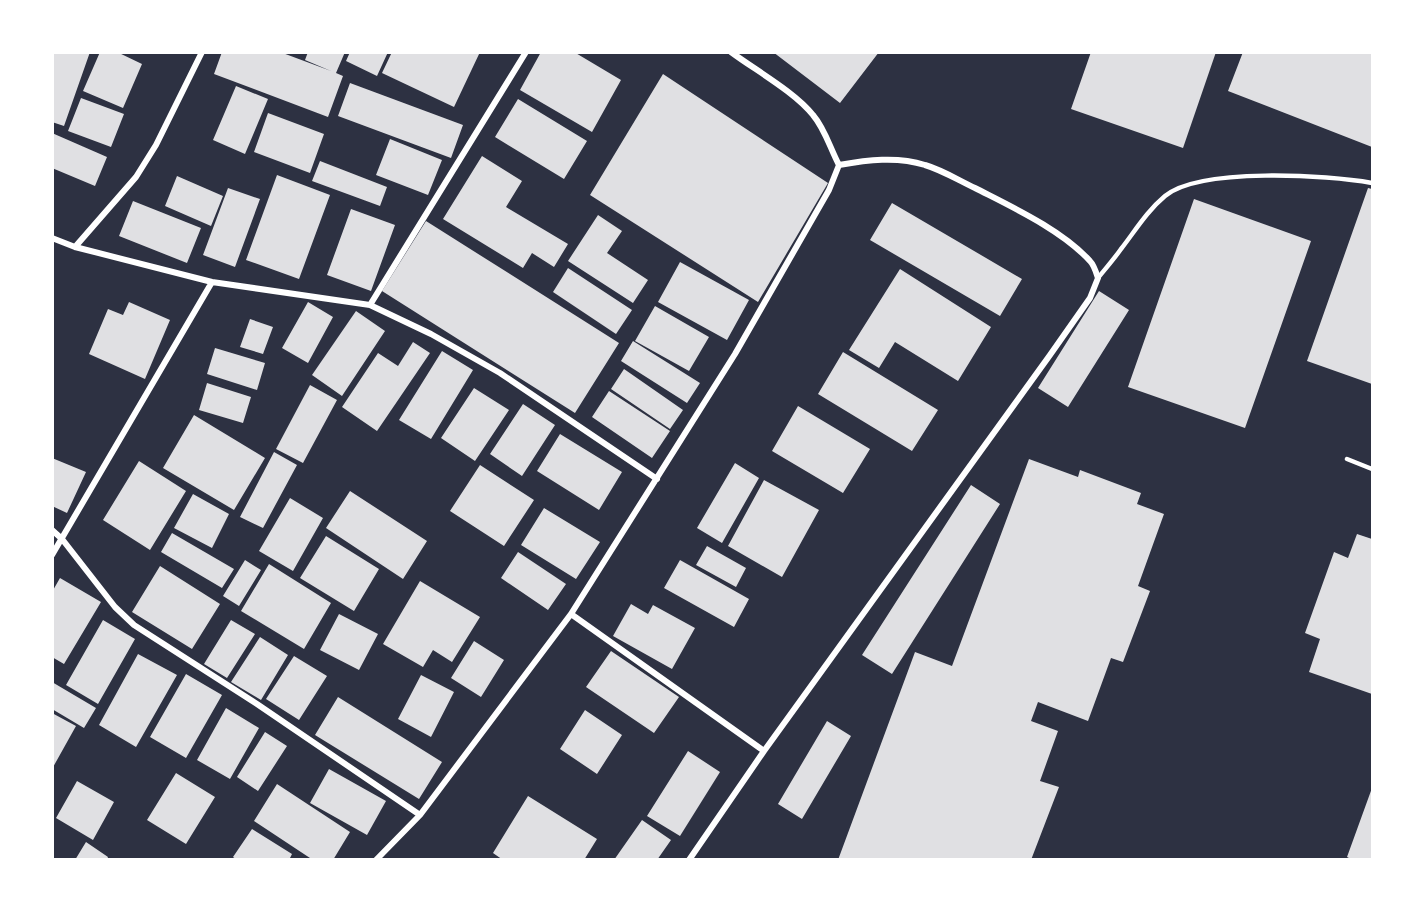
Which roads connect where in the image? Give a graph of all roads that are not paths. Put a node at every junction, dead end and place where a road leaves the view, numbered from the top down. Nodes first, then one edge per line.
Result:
1 (202, 52) edge
2 (526, 52) edge
3 (731, 52) edge
4 (839, 165) junction
5 (1372, 183) edge
6 (52, 238) edge
7 (75, 246) junction
8 (1098, 278) junction
9 (212, 282) junction
10 (370, 305) junction
11 (1347, 459) dead end
12 (1372, 469) edge
13 (657, 480) junction
14 (52, 530) edge
15 (62, 539) junction
16 (52, 555) edge
17 (571, 614) junction
18 (764, 751) junction
19 (420, 815) junction
20 (376, 860) edge
21 (689, 860) edge

1 - 7 street
2 - 10 street
3 - 4 street
4 - 8 street
4 - 13 street
5 - 8 lane
6 - 7 street
7 - 9 street
8 - 18 street
9 - 10 street
9 - 15 street
10 - 13 street
11 - 12 lane
13 - 17 street
14 - 15 street
15 - 16 street
15 - 19 street
17 - 18 street
17 - 19 street
18 - 21 street
19 - 20 street

